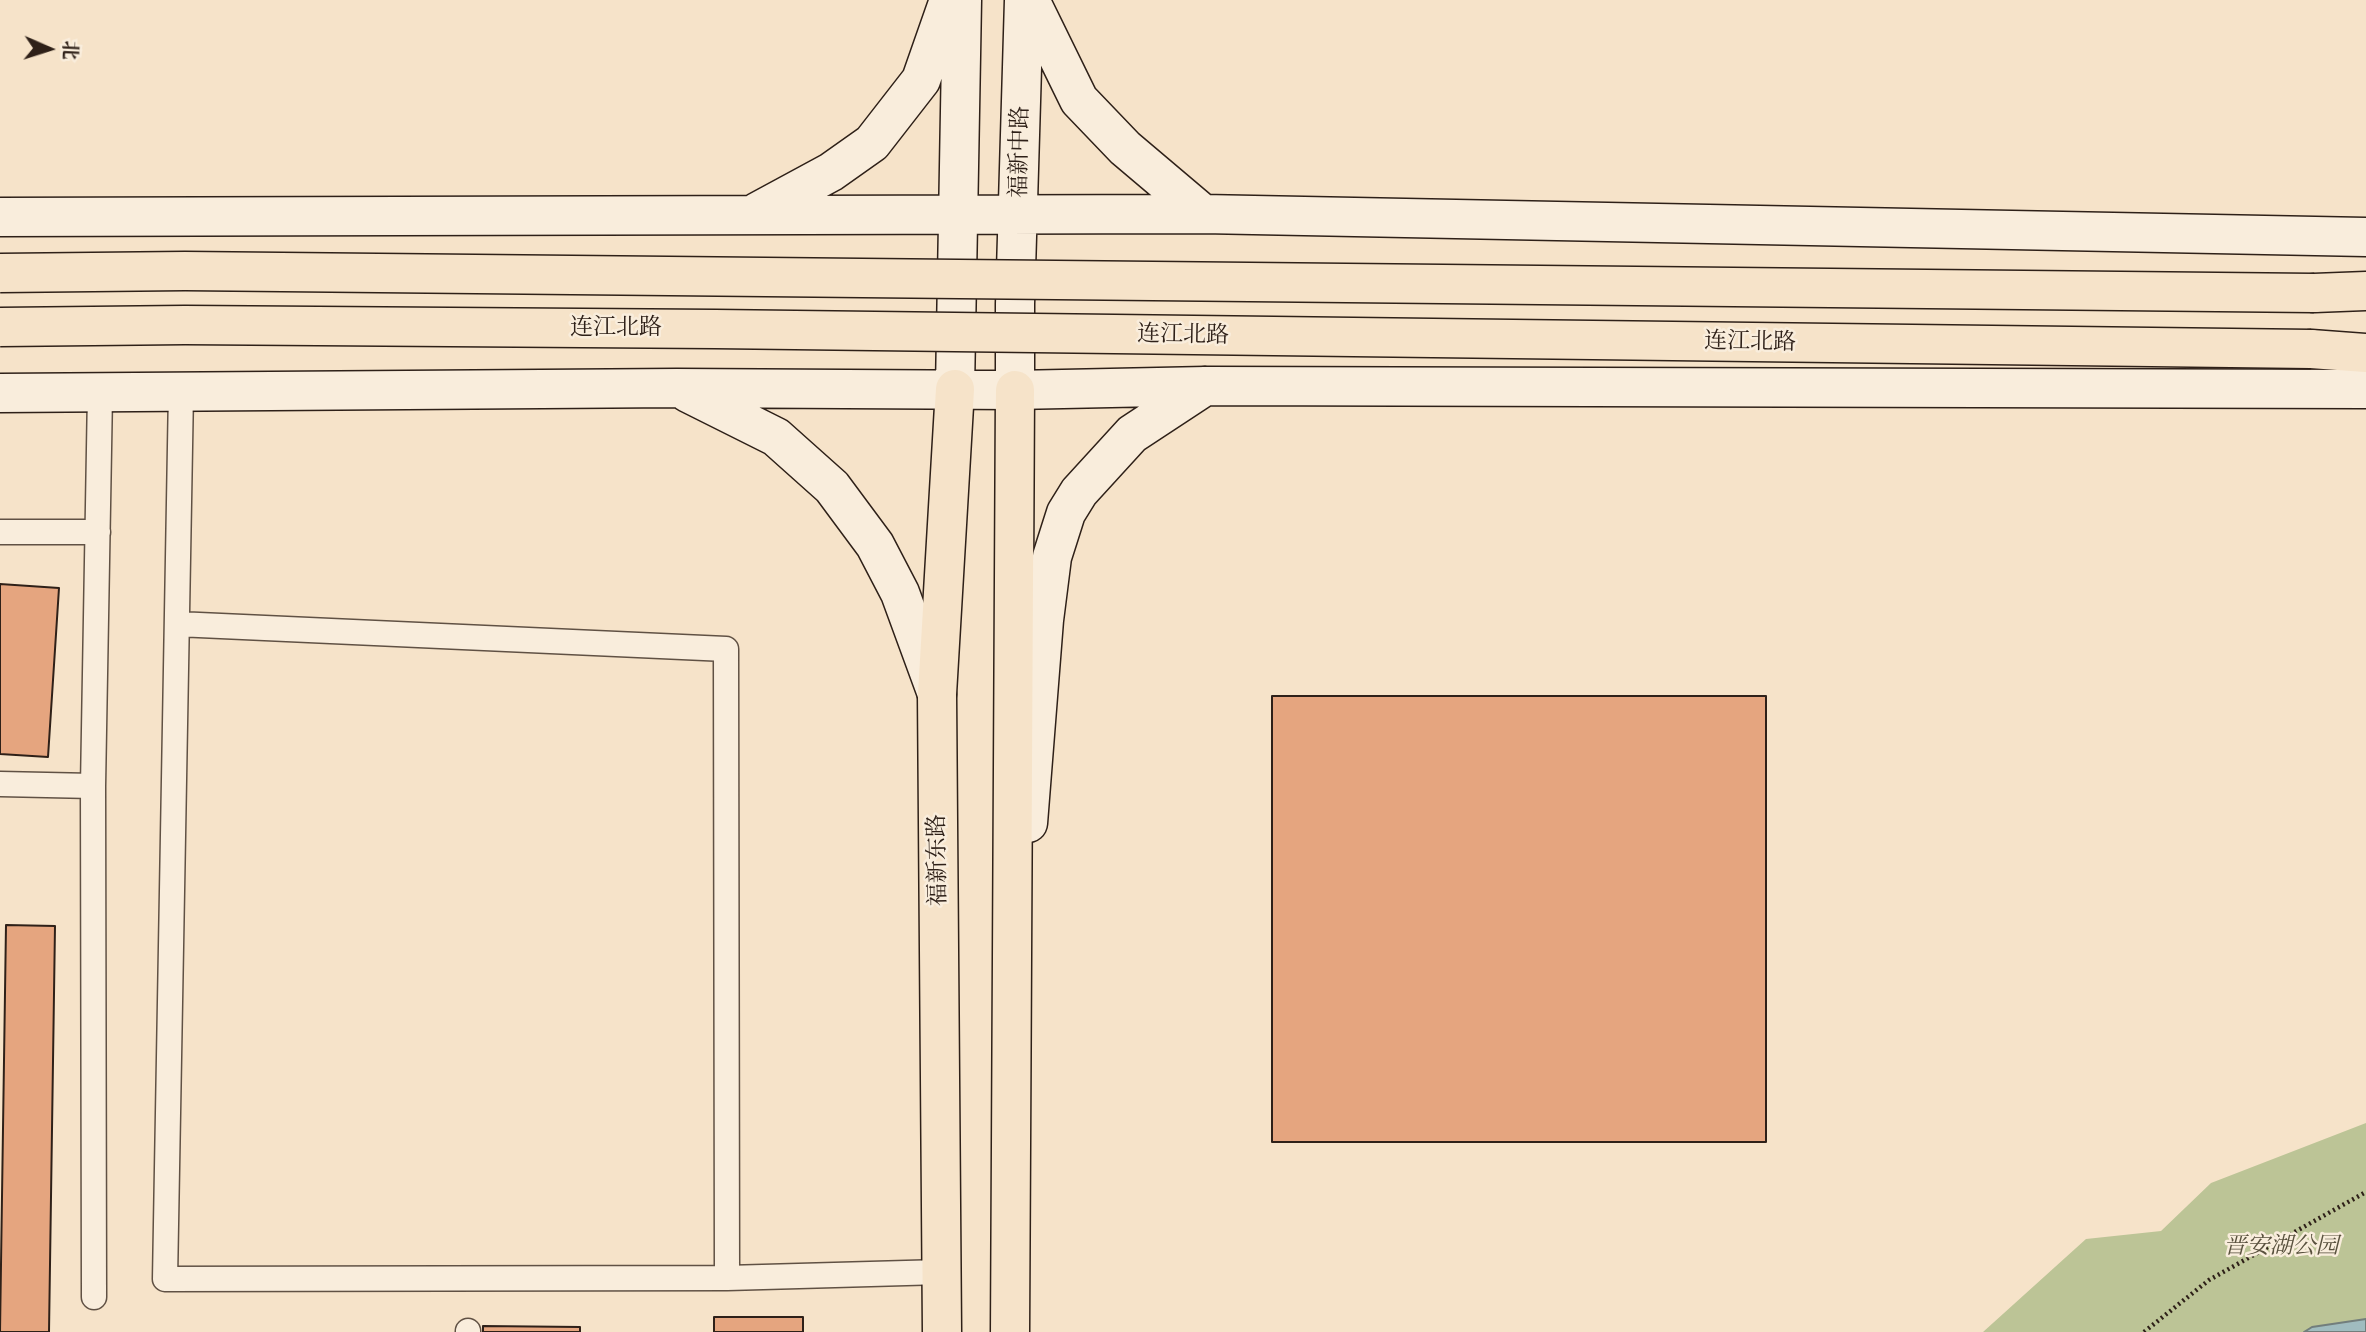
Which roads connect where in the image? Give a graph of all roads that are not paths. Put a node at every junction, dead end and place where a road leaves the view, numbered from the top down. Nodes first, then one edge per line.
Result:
1 (949, 0) edge
2 (962, 0) edge
3 (1024, 0) edge
4 (1030, 0) edge
5 (958, 214) junction
6 (1019, 214) junction
7 (1203, 214) junction
8 (753, 215) junction
9 (0, 217) edge
10 (2366, 237) edge
11 (0, 273) edge
12 (2366, 291) edge
13 (0, 327) edge
14 (2366, 353) edge
15 (1206, 386) junction
16 (677, 387) junction
17 (2366, 388) edge
18 (955, 389) junction
19 (1014, 390) junction
20 (181, 391) junction
21 (0, 393) edge
22 (100, 393) junction
23 (0, 532) edge
24 (98, 532) junction
25 (177, 624) junction
26 (937, 694) junction
27 (0, 784) edge
28 (93, 786) junction
29 (1012, 1024) junction
30 (942, 1272) junction
31 (727, 1278) junction
32 (94, 1297) dead end
33 (942, 1332) edge
34 (1010, 1332) edge

1 - 8 main road
2 - 5 main road
3 - 6 main road, 福新中路
4 - 7 main road
5 - 6 main road
5 - 8 main road
5 - 18 main road
6 - 7 main road
6 - 19 main road, 福新中路
7 - 10 main road
8 - 9 main road
11 - 12 main road, bridge
13 - 14 main road, 连江北路, bridge
15 - 17 main road
15 - 19 main road
15 - 29 main road
16 - 18 main road
16 - 20 main road
16 - 26 main road
18 - 19 main road
18 - 26 main road, 福新东路
19 - 29 main road
20 - 22 main road
20 - 25 lane
21 - 22 main road
22 - 24 lane
23 - 24 lane
24 - 28 lane
25 - 31 lane
25 - 31 lane
26 - 30 main road, 福新东路
27 - 28 lane
28 - 32 lane
29 - 34 main road
30 - 31 lane
30 - 33 main road, 福新东路

